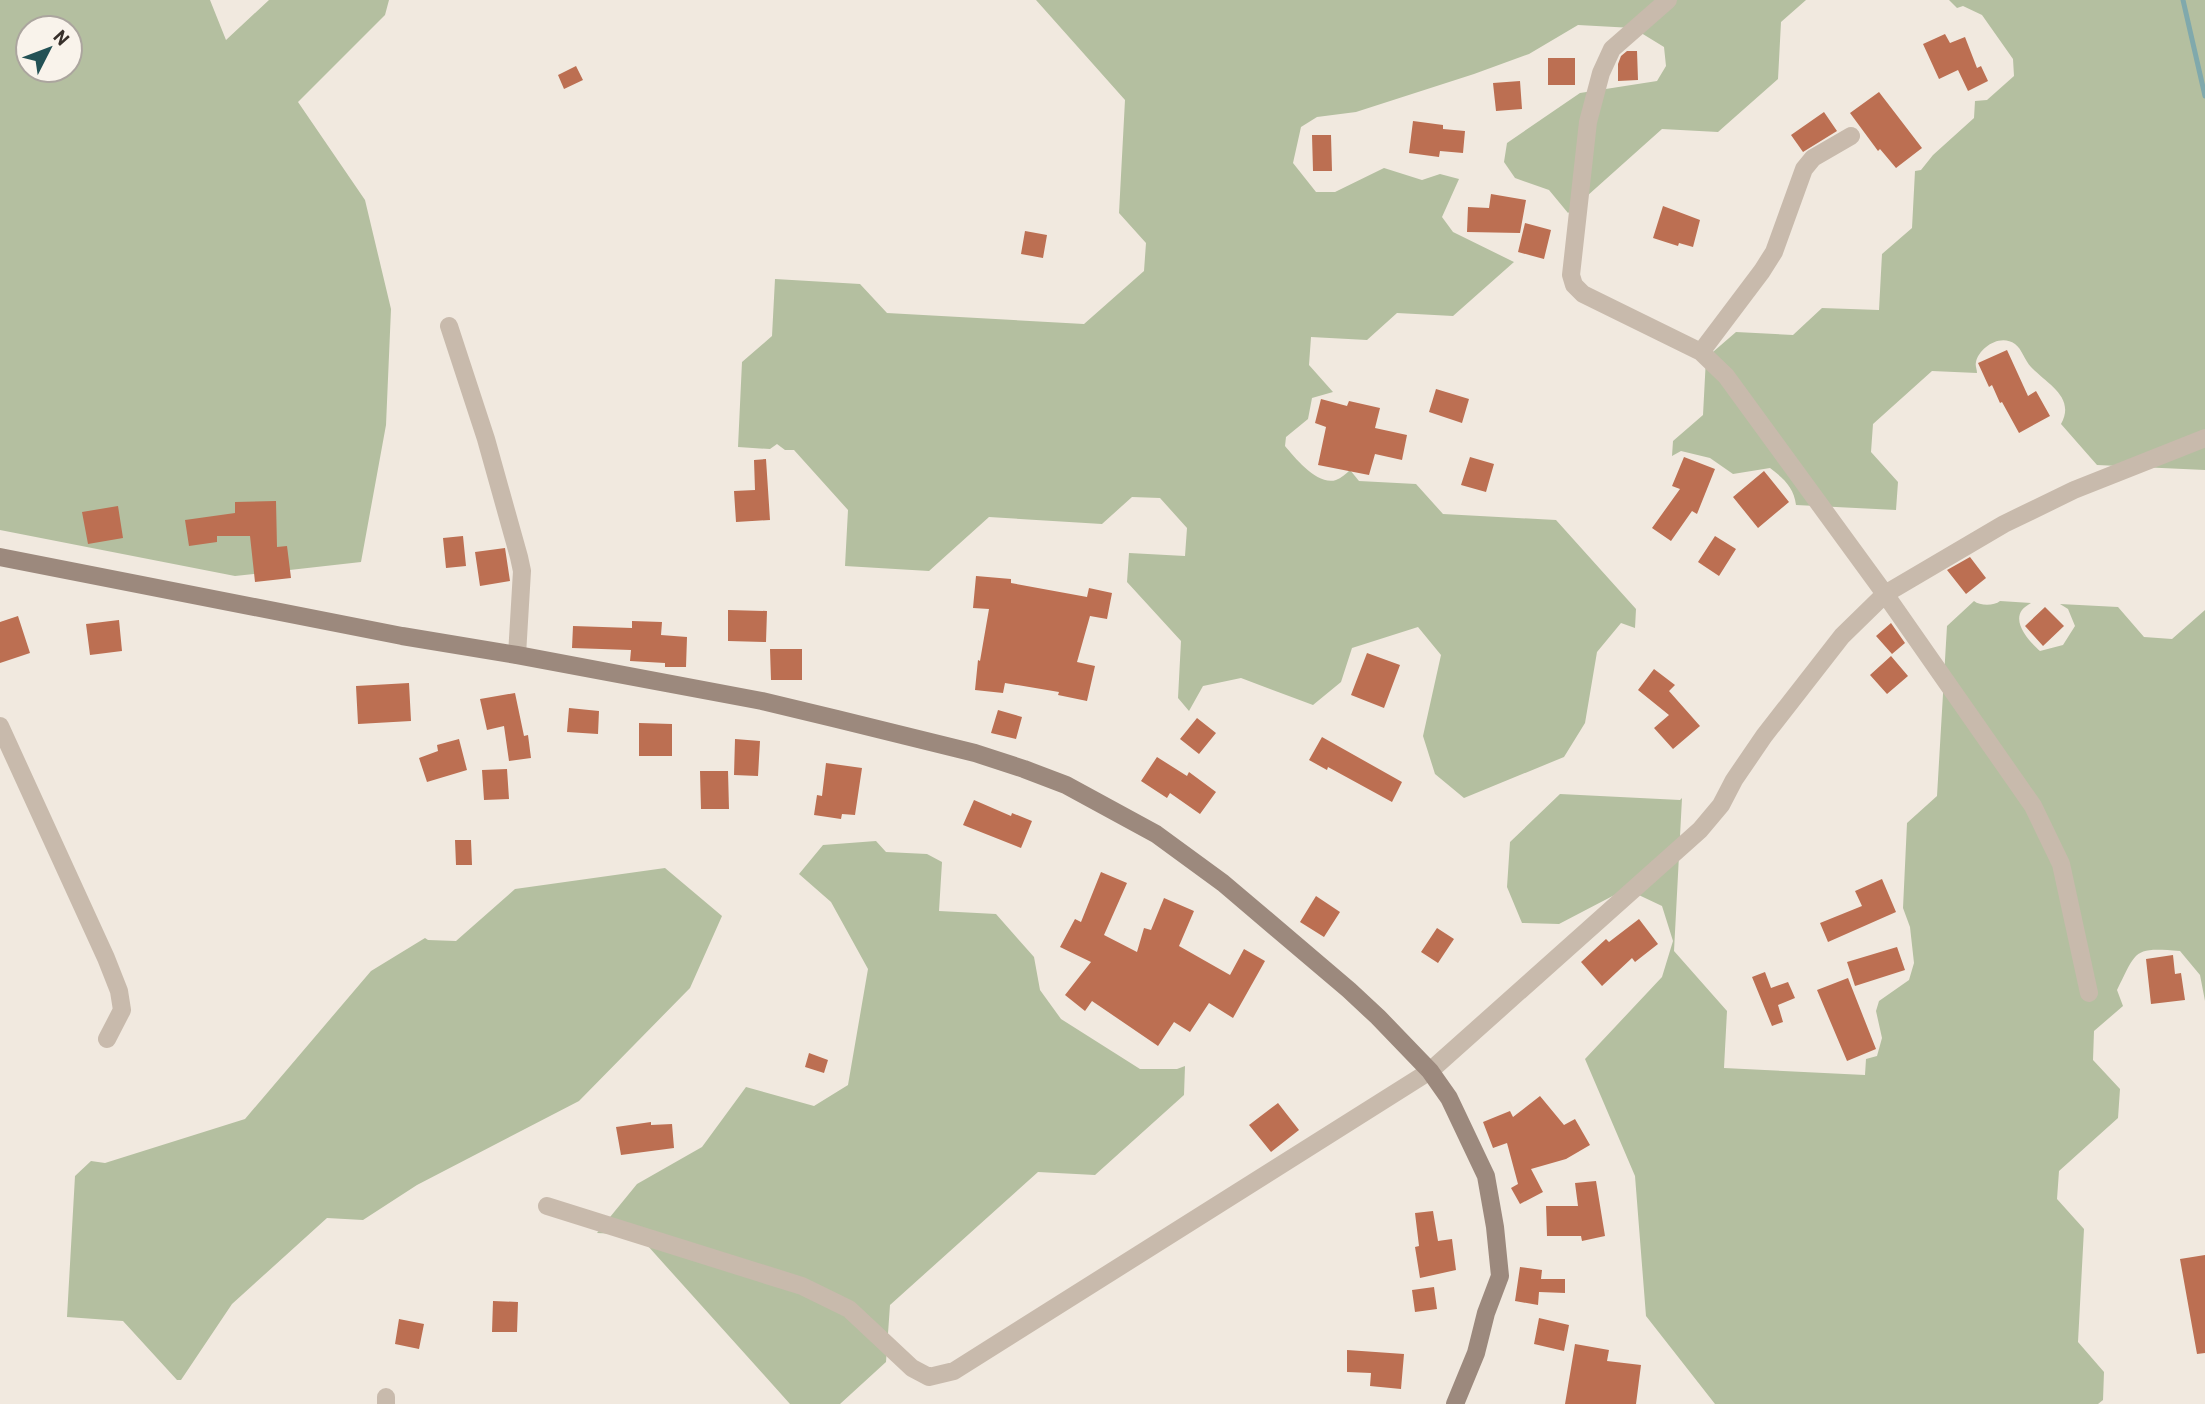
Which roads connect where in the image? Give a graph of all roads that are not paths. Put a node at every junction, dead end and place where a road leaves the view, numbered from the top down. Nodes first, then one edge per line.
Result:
1 (1668, 0) edge
2 (1851, 136) dead end
3 (449, 326) dead end
4 (1701, 352) junction
5 (2205, 438) edge
6 (0, 557) edge
7 (1885, 594) junction
8 (516, 655) junction
9 (0, 726) edge
10 (2089, 993) dead end
11 (107, 1039) dead end
12 (1430, 1071) junction
13 (547, 1206) dead end
14 (1455, 1404) edge

1 - 4 street
2 - 4 street
3 - 8 street
4 - 7 street
5 - 7 street
6 - 8 main road
7 - 10 street
7 - 12 street
8 - 12 main road
9 - 11 street
12 - 13 street
12 - 14 main road

